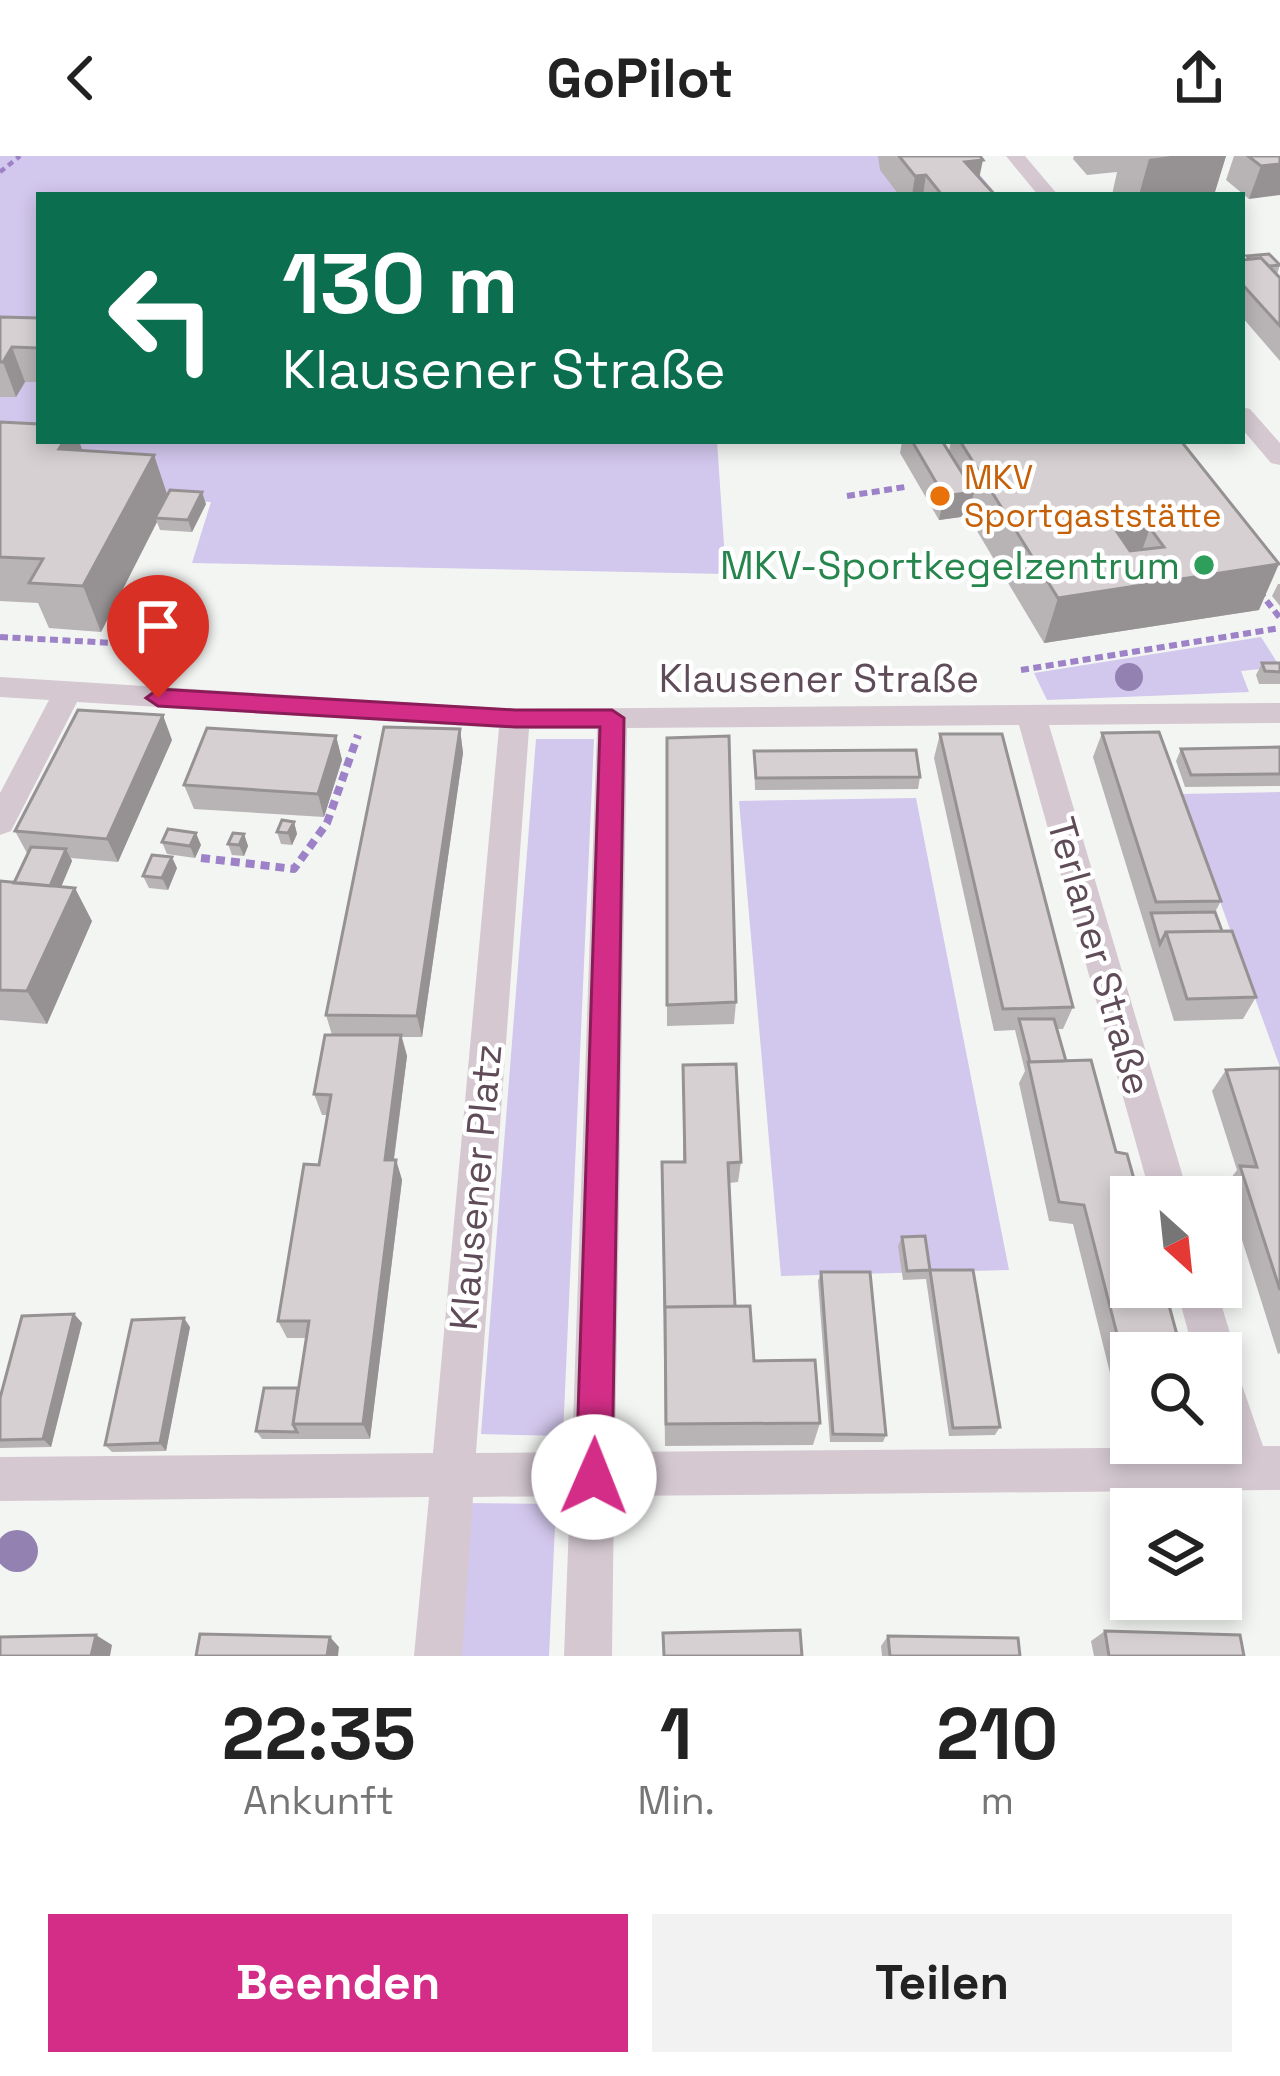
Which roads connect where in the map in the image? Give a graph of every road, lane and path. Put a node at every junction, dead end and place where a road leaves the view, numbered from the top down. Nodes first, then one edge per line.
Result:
1 (20, 156) edge
2 (1015, 156) edge
3 (0, 172) edge
4 (1045, 192) edge
5 (1245, 418) edge
6 (1280, 458) edge
7 (905, 487) dead end
8 (847, 496) dead end
9 (1253, 584) edge
10 (1280, 618) edge
11 (1280, 628) edge
12 (0, 637) edge
13 (172, 646) dead end
14 (1021, 670) dead end
15 (0, 688) edge
16 (68, 692) junction
17 (364, 712) junction
18 (1280, 713) edge
19 (1030, 715) junction
20 (612, 718) junction
21 (515, 719) junction
22 (0, 823) edge
23 (201, 858) dead end
24 (1164, 1176) edge
25 (1242, 1421) edge
26 (1264, 1469) edge
27 (594, 1477) junction
28 (449, 1478) junction
29 (0, 1479) edge
30 (438, 1656) edge
31 (588, 1656) edge

1 - 3 path
2 - 4 street
5 - 6 street
7 - 8 path
9 - 10 path
11 - 14 path
12 - 13 path
15 - 16 street, Klausener Straße
16 - 17 street, Klausener Straße
16 - 22 street
17 - 21 street, Klausener Straße
17 - 23 path
18 - 19 street, Klausener Straße
19 - 20 street, Klausener Straße
19 - 24 street, Terlaner Straße
20 - 21 street, Klausener Straße
20 - 27 street
21 - 28 street, Klausener Platz
25 - 26 street
26 - 27 street
27 - 28 street
27 - 31 street
28 - 29 street
28 - 30 street, Klausener Platz

